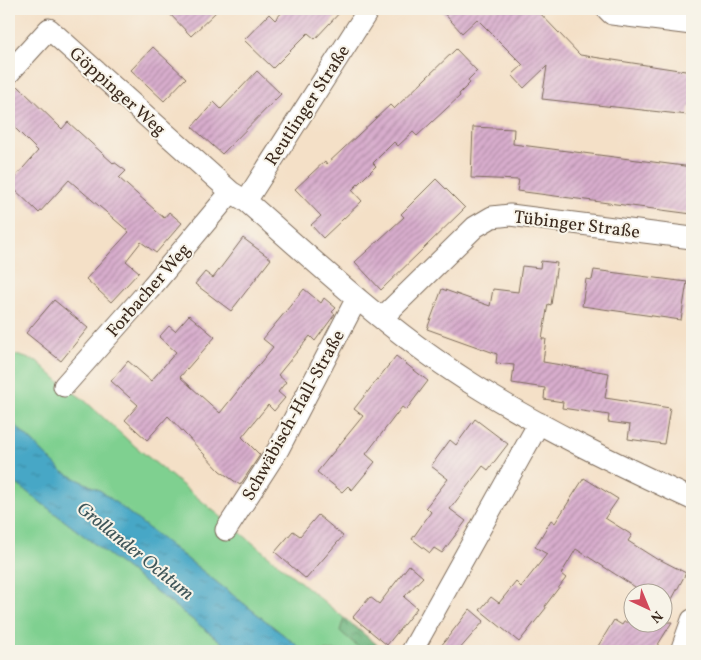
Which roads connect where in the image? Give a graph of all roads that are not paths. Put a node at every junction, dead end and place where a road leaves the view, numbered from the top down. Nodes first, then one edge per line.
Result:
1 (369, 9) edge
2 (606, 9) edge
3 (692, 24) edge
4 (9, 73) edge
5 (238, 196) junction
6 (692, 238) edge
7 (357, 298) junction
8 (382, 318) junction
9 (64, 386) dead end
10 (538, 423) junction
11 (692, 499) edge
12 (226, 530) dead end
13 (692, 620) edge
14 (412, 651) edge
15 (681, 651) edge

1 - 5 street, Reutlinger Straße
2 - 3 street
4 - 5 street, Göppinger Weg
5 - 7 street
5 - 9 street, Forbacher Weg
6 - 8 street, Tübinger Straße
7 - 8 street
7 - 12 street, Schwäbisch-Hall-Straße
8 - 10 street
10 - 11 street
10 - 14 street
13 - 15 street

